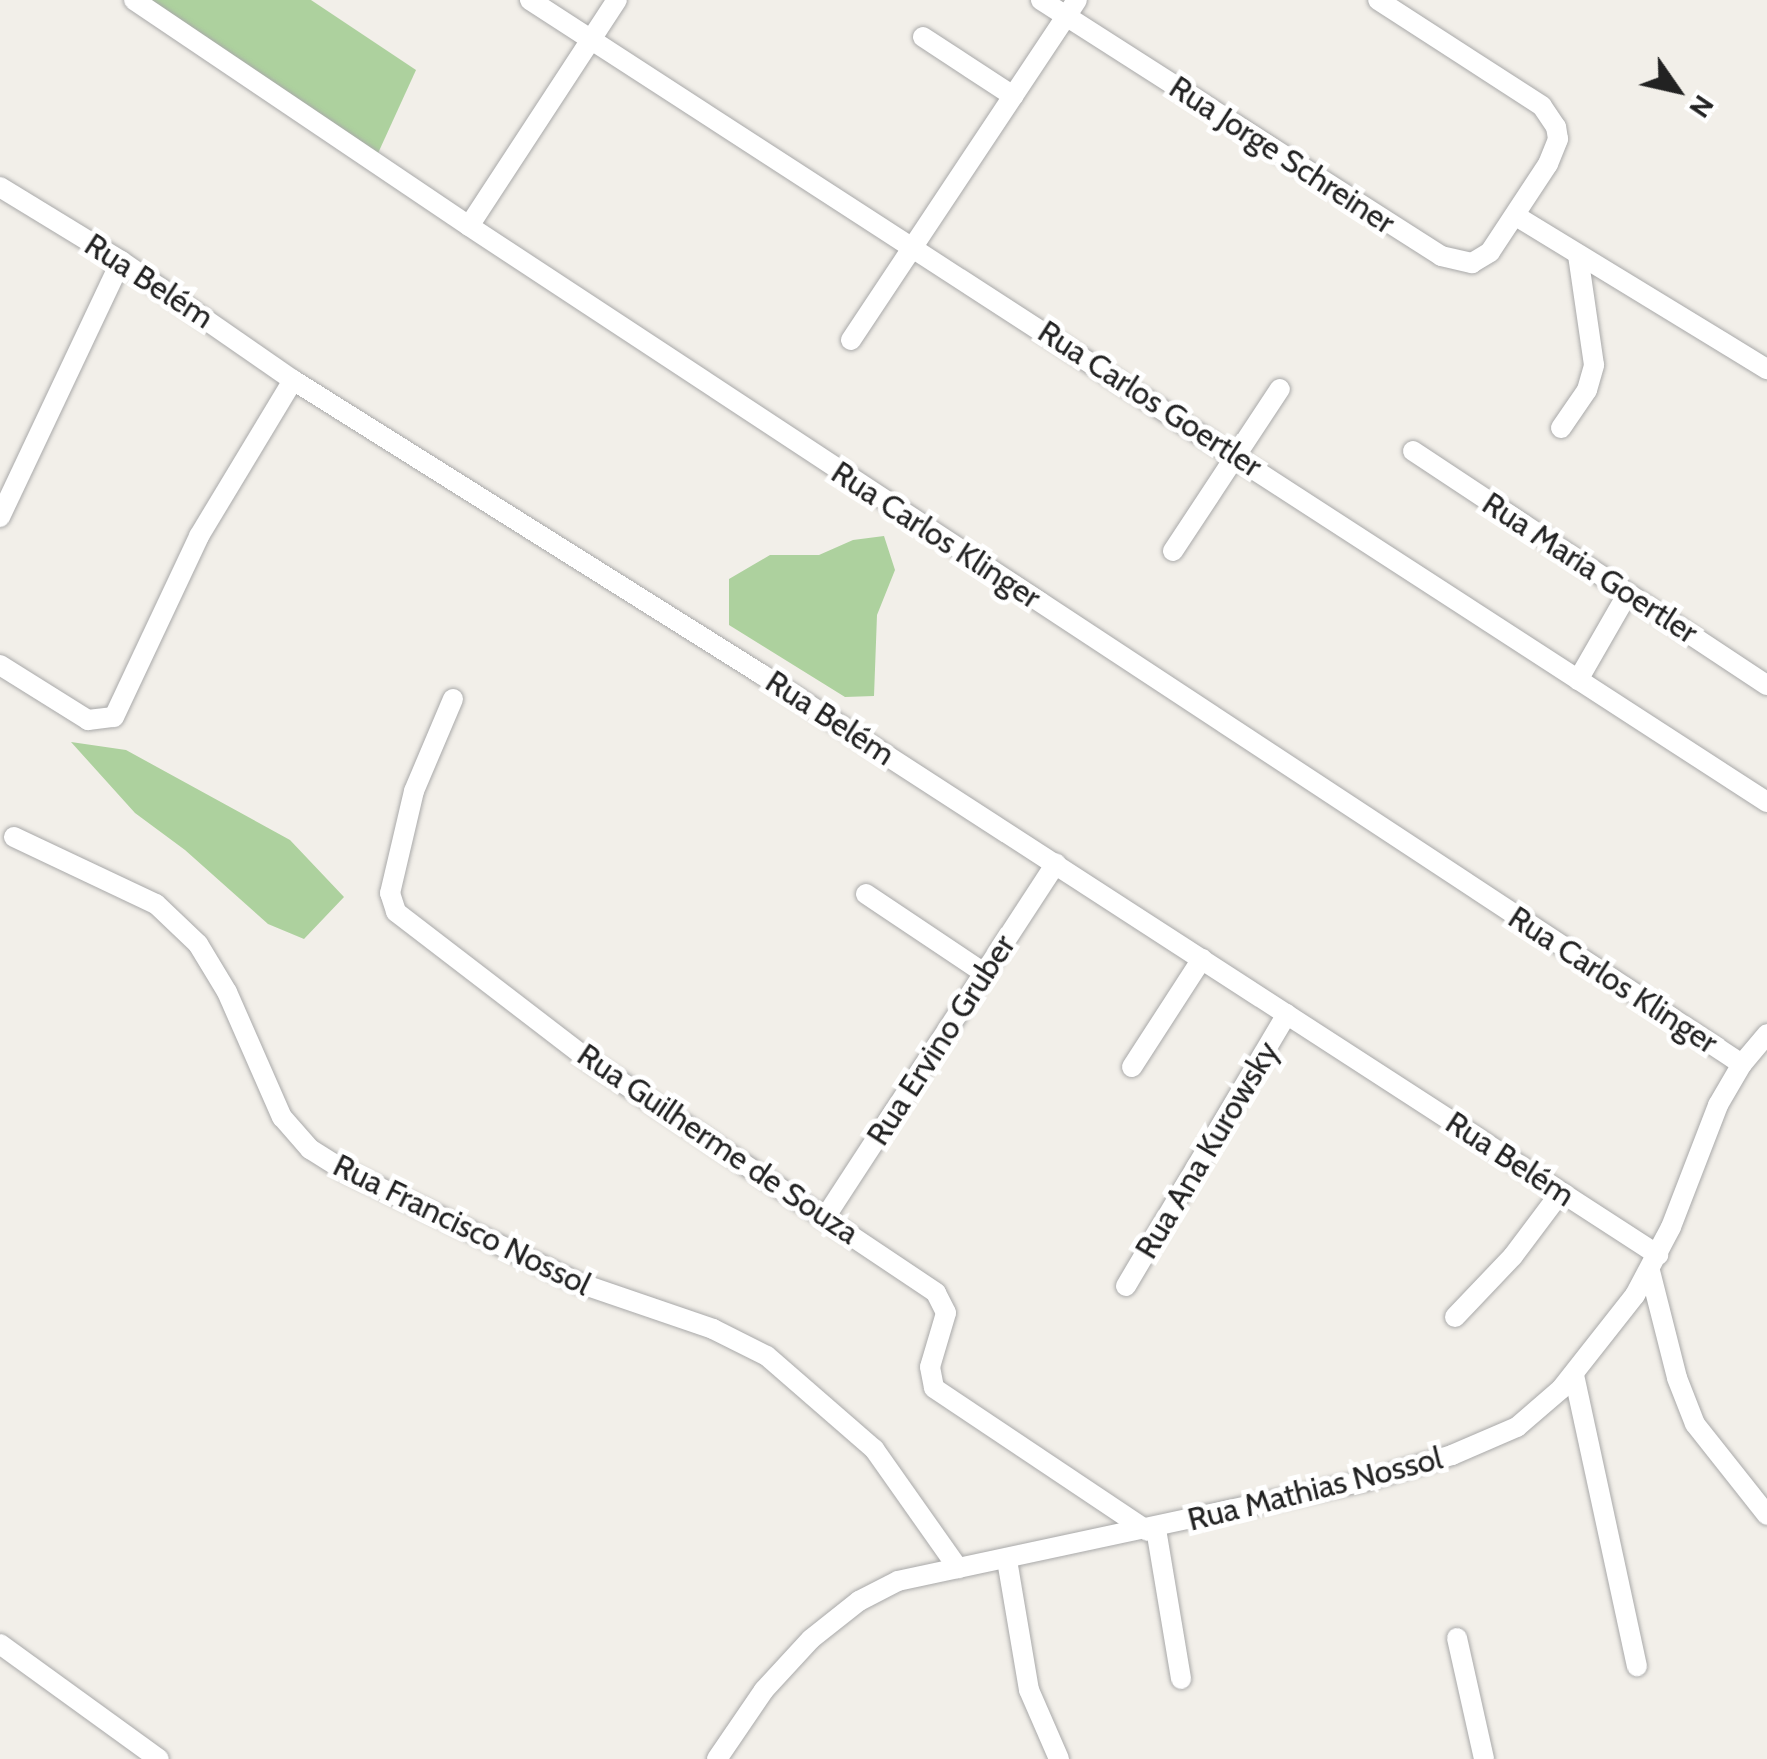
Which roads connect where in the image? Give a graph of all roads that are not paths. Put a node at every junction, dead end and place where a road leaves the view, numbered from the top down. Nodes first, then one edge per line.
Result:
1 (134, 0) edge
2 (530, 0) edge
3 (617, 0) edge
4 (1041, 0) edge
5 (1378, 0) edge
6 (1072, 8) edge
7 (592, 38) junction
8 (923, 38) dead end
9 (1013, 96) junction
10 (0, 187) edge
11 (1516, 216) junction
12 (468, 226) junction
13 (914, 245) junction
14 (1578, 255) junction
15 (120, 261) junction
16 (851, 340) dead end
17 (1767, 369) edge
18 (293, 380) junction
19 (1280, 388) dead end
20 (1561, 428) dead end
21 (1412, 451) dead end
22 (1236, 456) junction
23 (0, 517) edge
24 (1173, 551) dead end
25 (1628, 593) junction
26 (0, 665) edge
27 (1578, 680) junction
28 (1767, 685) edge
29 (453, 699) dead end
30 (1767, 802) edge
31 (14, 837) dead end
32 (1056, 864) junction
33 (866, 894) dead end
34 (1202, 959) junction
35 (984, 973) junction
36 (1287, 1014) junction
37 (1767, 1034) edge
38 (1742, 1064) junction
39 (1132, 1066) dead end
40 (1561, 1192) junction
41 (826, 1216) junction
42 (1654, 1263) junction
43 (1126, 1286) dead end
44 (1455, 1317) dead end
45 (1574, 1375) junction
46 (1767, 1516) edge
47 (1152, 1530) junction
48 (1007, 1560) junction
49 (958, 1568) junction
50 (1457, 1638) dead end
51 (0, 1644) edge
52 (1637, 1666) dead end
53 (1181, 1680) dead end
54 (159, 1759) edge
55 (716, 1759) edge
56 (1059, 1759) edge
57 (1484, 1759) edge

1 - 12 street, Rua Carlos Klinger
2 - 7 street, Rua Carlos Goertler
3 - 7 street
4 - 6 street, Rua Jorge Schreiner
5 - 11 street, Rua Jorge Schreiner
6 - 9 street
6 - 11 street, Rua Jorge Schreiner
7 - 12 street
7 - 13 street, Rua Carlos Goertler
8 - 9 street
9 - 13 street
10 - 15 street, Rua Belém
11 - 14 street
12 - 38 street, Rua Carlos Klinger
13 - 16 street
13 - 22 street, Rua Carlos Goertler
14 - 17 street
14 - 20 street
15 - 18 street, Rua Belém
15 - 23 street
18 - 26 street
18 - 32 street, Rua Belém
19 - 22 street
21 - 25 street, Rua Maria Goertler
22 - 24 street
22 - 27 street, Rua Carlos Goertler
25 - 27 street
25 - 28 street, Rua Maria Goertler
27 - 30 street, Rua Carlos Goertler
29 - 41 street, Rua Guilherme de Souza
31 - 49 street, Rua Francisco Nossol
32 - 34 street, Rua Belém
32 - 35 street, Rua Ervino Gruber
33 - 35 street
34 - 36 street, Rua Belém
34 - 39 street
35 - 41 street, Rua Ervino Gruber
36 - 40 street, Rua Belém
36 - 43 street, Rua Ana Kurowsky
37 - 38 street, Rua Mathias Nossol
38 - 42 street, Rua Mathias Nossol
40 - 42 street, Rua Belém
40 - 44 street
41 - 47 street, Rua Guilherme de Souza
42 - 45 street, Rua Mathias Nossol
42 - 46 street
45 - 47 street, Rua Mathias Nossol
45 - 52 street
47 - 48 street, Rua Mathias Nossol
47 - 53 street
48 - 49 street, Rua Mathias Nossol
48 - 56 street
49 - 55 street, Rua Mathias Nossol
50 - 57 street
51 - 54 street

